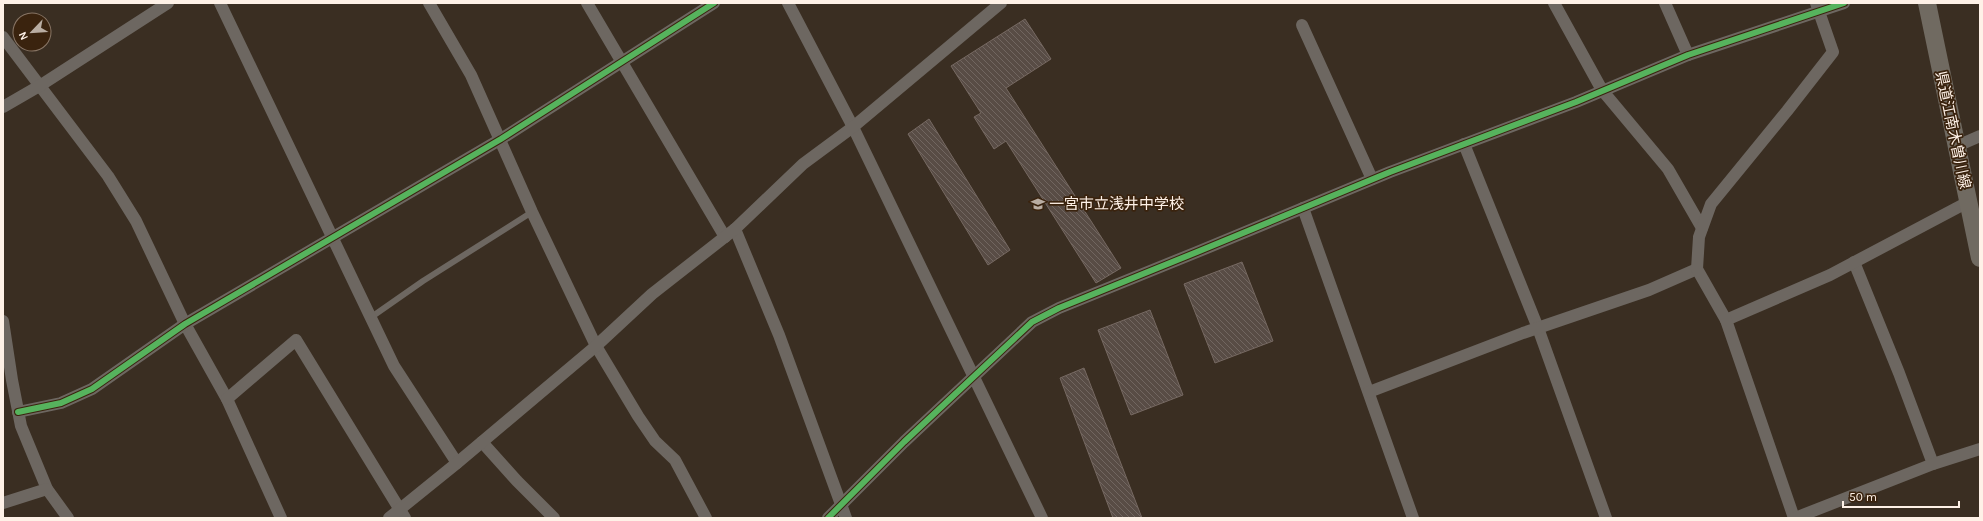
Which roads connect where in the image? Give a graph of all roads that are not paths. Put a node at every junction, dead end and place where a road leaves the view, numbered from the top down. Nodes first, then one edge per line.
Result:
1 (168, 3) edge
2 (220, 3) edge
3 (429, 3) edge
4 (587, 3) edge
5 (714, 3) edge
6 (788, 3) edge
7 (1001, 3) edge
8 (1554, 3) edge
9 (1665, 3) edge
10 (1844, 3) edge
11 (1927, 3) edge
12 (1817, 7) edge
13 (1302, 25) dead end
14 (3, 36) edge
15 (1688, 55) junction
16 (622, 62) junction
17 (41, 85) junction
18 (1602, 90) junction
19 (3, 107) edge
20 (853, 127) junction
21 (1980, 136) edge
22 (501, 139) junction
23 (1464, 144) junction
24 (1957, 146) junction
25 (1372, 179) junction
26 (1968, 202) junction
27 (1303, 208) junction
28 (532, 212) junction
29 (1702, 228) junction
30 (735, 229) junction
31 (725, 236) junction
32 (332, 237) junction
33 (1980, 258) edge
34 (1854, 262) junction
35 (1698, 269) junction
36 (370, 318) junction
37 (1726, 320) junction
38 (3, 321) edge
39 (185, 324) junction
40 (1538, 328) junction
41 (4, 335) edge
42 (596, 346) junction
43 (975, 376) junction
44 (1369, 392) junction
45 (227, 399) junction
46 (18, 412) junction
47 (482, 442) junction
48 (1980, 449) edge
49 (457, 463) junction
50 (1933, 464) junction
51 (47, 489) junction
52 (3, 503) edge
53 (841, 504) junction
54 (403, 514) edge
55 (68, 518) edge
56 (281, 518) edge
57 (389, 518) edge
58 (554, 518) edge
59 (706, 518) edge
60 (828, 518) edge
61 (846, 518) edge
62 (1042, 518) edge
63 (1413, 518) edge
64 (1606, 518) edge
65 (1794, 518) edge

1 - 17 street
2 - 32 street
3 - 22 street
4 - 16 street
5 - 16 street
6 - 20 street
7 - 20 street
8 - 18 street
9 - 15 street
10 - 12 street
11 - 24 main road, 県道江南木曽川線
12 - 15 street
12 - 29 street
13 - 25 street
14 - 17 street
15 - 18 street
16 - 22 street
16 - 31 street
17 - 19 street
17 - 39 street
18 - 23 street
18 - 29 street
20 - 30 street
20 - 43 street
21 - 24 street
22 - 28 street
22 - 32 street
23 - 25 street
23 - 40 street
24 - 26 main road, 県道江南木曽川線
25 - 27 street
26 - 33 main road, 県道江南木曽川線
26 - 34 street
27 - 43 street
27 - 44 street
28 - 36 lane
28 - 42 street
29 - 35 street
30 - 31 street
30 - 53 street
31 - 42 street
32 - 36 street
32 - 39 street
34 - 37 street
34 - 50 street
35 - 37 street
35 - 40 street
36 - 49 street
37 - 65 street
38 - 41 street
39 - 45 street
39 - 46 street
40 - 44 street
40 - 64 street
41 - 46 street
42 - 47 street
42 - 59 street
43 - 53 street
43 - 62 street
44 - 63 street
45 - 54 street
45 - 56 street
46 - 51 street
47 - 49 street
47 - 58 street
48 - 50 street
49 - 54 street
50 - 65 street
51 - 52 street
51 - 55 street
53 - 60 street
53 - 61 street
54 - 57 street

